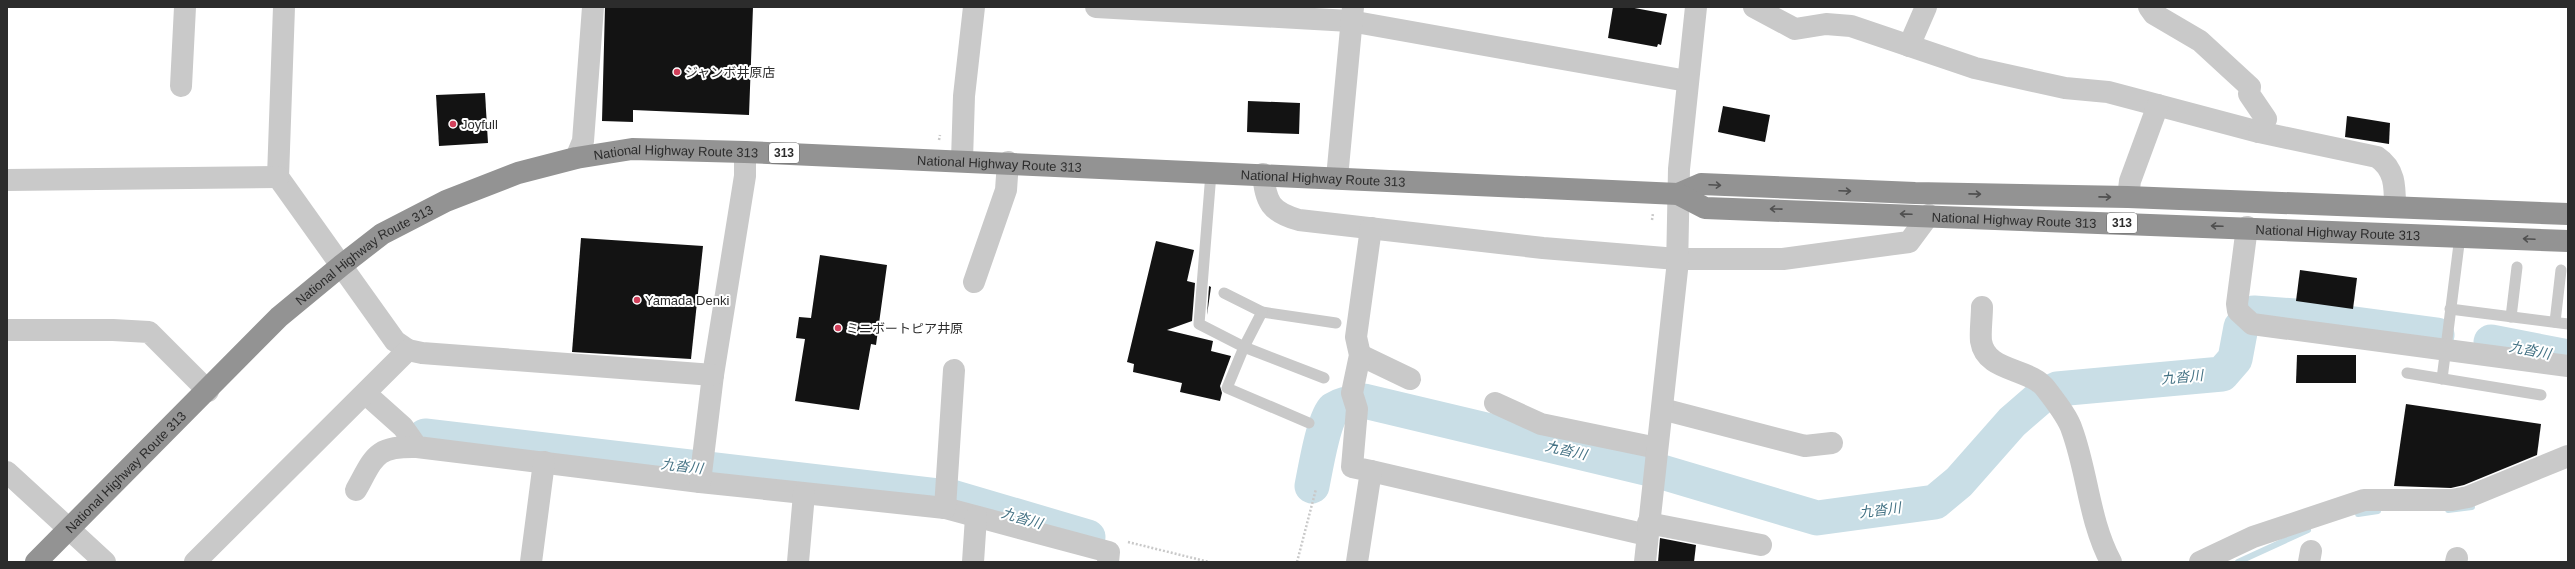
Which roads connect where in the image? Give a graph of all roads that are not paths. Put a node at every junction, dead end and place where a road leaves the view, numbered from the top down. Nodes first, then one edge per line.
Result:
1 (185, 7) edge
2 (284, 7) edge
3 (593, 7) edge
4 (974, 7) edge
5 (1096, 7) edge
6 (1696, 7) edge
7 (1754, 7) edge
8 (1926, 7) edge
9 (2149, 7) edge
10 (1351, 14) edge
11 (1909, 46) junction
12 (1687, 81) junction
13 (182, 86) dead end
14 (2158, 105) junction
15 (2259, 132) junction
16 (745, 152) junction
17 (576, 158) junction
18 (962, 160) junction
19 (1008, 162) junction
20 (1211, 173) junction
21 (1263, 174) junction
22 (278, 177) junction
23 (1337, 178) junction
24 (7, 180) edge
25 (1678, 194) junction
26 (2128, 197) junction
27 (2395, 207) junction
28 (2568, 214) edge
29 (1929, 215) junction
30 (1372, 228) junction
31 (2246, 228) junction
32 (2460, 236) junction
33 (2568, 241) edge
34 (1677, 259) junction
35 (342, 264) junction
36 (2517, 267) dead end
37 (2561, 270) dead end
38 (974, 282) dead end
39 (1224, 293) dead end
40 (1982, 307) dead end
41 (2450, 309) junction
42 (1262, 312) junction
43 (2511, 317) junction
44 (2555, 322) junction
45 (1336, 323) dead end
46 (2568, 324) edge
47 (7, 330) edge
48 (1244, 346) junction
49 (2445, 348) junction
50 (408, 350) junction
51 (1360, 355) junction
52 (2568, 366) edge
53 (954, 370) dead end
54 (2407, 373) dead end
55 (713, 375) junction
56 (1324, 378) dead end
57 (1410, 379) dead end
58 (2442, 379) junction
59 (208, 391) junction
60 (366, 394) junction
61 (2541, 394) dead end
62 (1495, 403) dead end
63 (1662, 409) junction
64 (1308, 423) dead end
65 (1832, 443) dead end
66 (417, 447) junction
67 (2568, 456) edge
68 (544, 462) junction
69 (1655, 464) junction
70 (701, 471) junction
71 (1371, 471) junction
72 (7, 472) edge
73 (356, 490) dead end
74 (804, 494) junction
75 (945, 508) junction
76 (976, 517) junction
77 (68, 529) junction
78 (1648, 529) junction
79 (1761, 545) dead end
80 (1109, 557) edge
81 (36, 562) edge
82 (105, 562) edge
83 (195, 562) edge
84 (531, 562) edge
85 (798, 562) edge
86 (973, 562) edge
87 (1357, 562) edge
88 (1645, 562) edge
89 (2111, 562) edge
90 (2200, 562) edge

1 - 13 street
2 - 22 street
3 - 17 street
4 - 18 street
5 - 10 street
6 - 12 street
7 - 11 street
8 - 11 street
9 - 15 street
10 - 12 street
10 - 23 street
11 - 14 street
12 - 25 street
14 - 15 street
14 - 26 street
15 - 27 street
16 - 17 highway, National Highway Route 313 / 313
16 - 18 highway, National Highway Route 313 / 313
16 - 55 street
17 - 35 highway, National Highway Route 313 / 313
18 - 19 highway, National Highway Route 313 / 313
19 - 20 highway, National Highway Route 313 / 313
19 - 38 street
20 - 21 highway, National Highway Route 313 / 313
20 - 48 lane
21 - 23 highway, National Highway Route 313 / 313
21 - 30 street
22 - 24 street
22 - 35 street
23 - 25 highway, National Highway Route 313 / 313
25 -> 26 highway, National Highway Route 313 / 313
29 -> 25 highway, National Highway Route 313 / 313
25 - 34 street
26 - 27 highway, National Highway Route 313 / 313
27 - 28 highway, National Highway Route 313 / 313
31 -> 29 highway, National Highway Route 313 / 313
29 - 34 street
30 - 34 street
30 - 51 street
31 - 32 highway, National Highway Route 313 / 313
31 - 49 street
33 -> 32 highway, National Highway Route 313 / 313
32 - 41 lane
34 - 63 street
35 - 50 street
35 - 59 highway, National Highway Route 313 / 313
36 - 43 lane
37 - 44 lane
39 - 42 lane
40 - 89 street
41 - 43 lane
41 - 49 lane
42 - 45 lane
42 - 48 lane
43 - 44 lane
44 - 46 lane
47 - 59 street
48 - 56 lane
48 - 64 lane
49 - 52 street
49 - 58 lane
50 - 55 street
50 - 60 street
51 - 57 street
51 - 71 street
53 - 75 street
54 - 58 lane
55 - 70 street
58 - 61 lane
59 - 77 highway, National Highway Route 313 / 313
60 - 66 street
60 - 83 street
62 - 69 street
63 - 65 street
63 - 69 street
66 - 68 street
66 - 73 street
67 - 90 street
68 - 70 street
68 - 84 street
69 - 78 street
70 - 74 street
71 - 78 street
71 - 87 street
72 - 77 street
74 - 75 street
74 - 85 street
75 - 76 street
76 - 80 street
76 - 86 street
77 - 81 highway, National Highway Route 313 / 313
77 - 82 street
78 - 79 street
78 - 88 street

